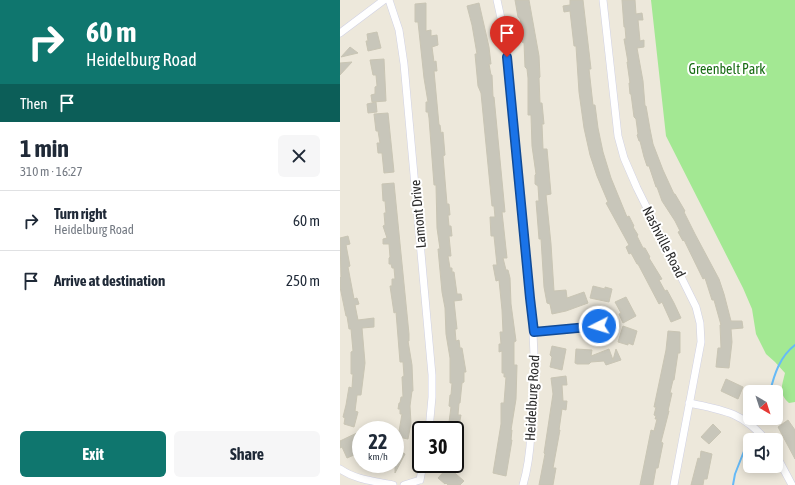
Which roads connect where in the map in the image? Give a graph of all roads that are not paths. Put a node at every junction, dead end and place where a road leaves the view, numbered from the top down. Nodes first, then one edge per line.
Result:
1 (384, 0) edge
2 (389, 0) edge
3 (497, 0) edge
4 (603, 0) edge
5 (340, 33) edge
6 (599, 326) dead end
7 (534, 332) junction
8 (689, 403) junction
9 (430, 421) edge
10 (759, 433) edge
11 (783, 468) edge
12 (340, 469) edge
13 (422, 473) edge
14 (421, 483) edge
15 (393, 485) edge
16 (404, 485) edge
17 (523, 485) edge
18 (674, 485) edge
19 (792, 485) edge

1 - 5 street
2 - 9 street, Lamont Drive
3 - 7 street, Heidelburg Road
4 - 8 street, Nashville Road
6 - 7 street
7 - 17 street, Heidelburg Road
8 - 10 street
8 - 18 street, Nashville Road
11 - 19 street
12 - 15 street
13 - 14 street
14 - 16 street

